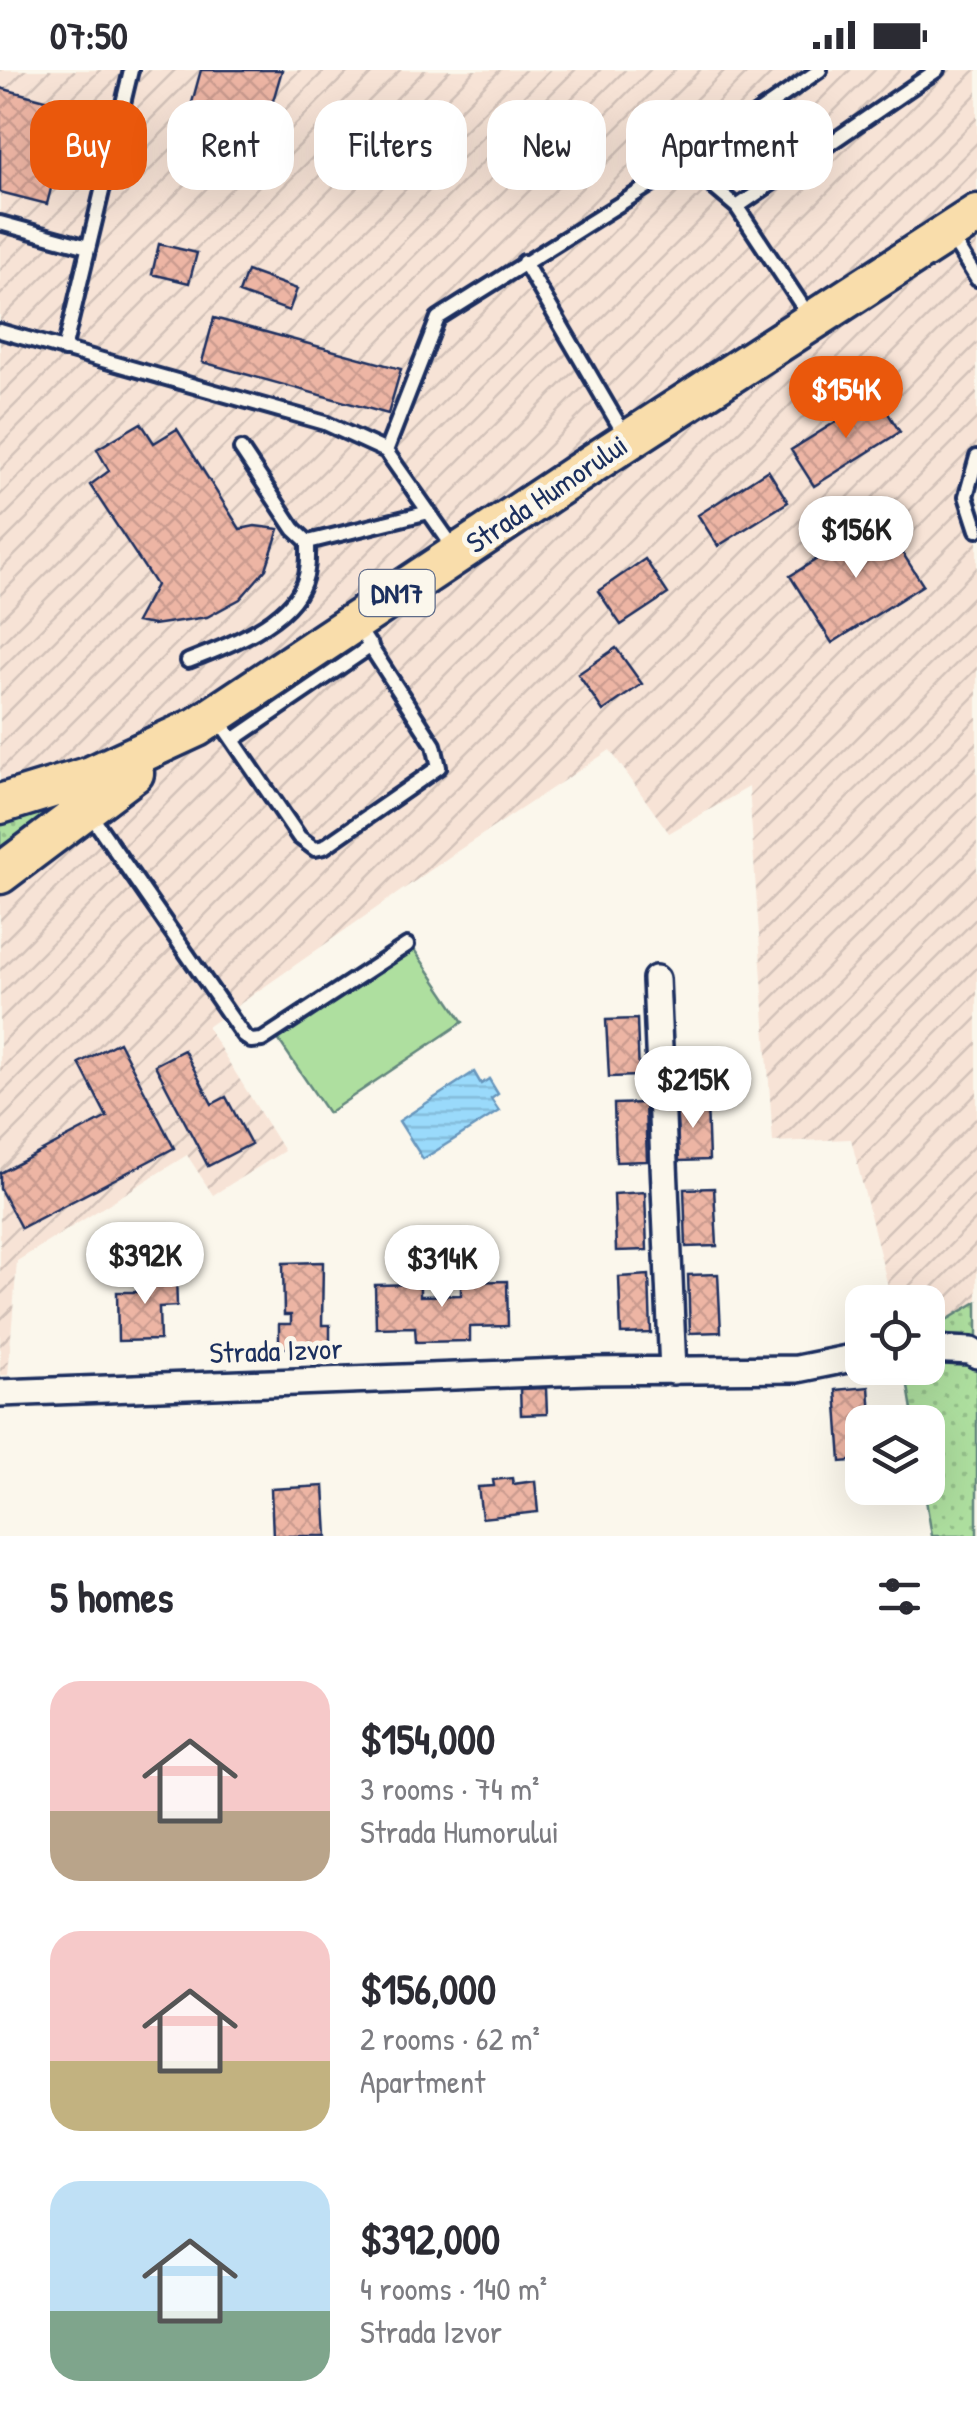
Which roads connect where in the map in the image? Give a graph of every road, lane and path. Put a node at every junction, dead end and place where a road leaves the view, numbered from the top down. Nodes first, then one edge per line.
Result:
1 (131, 70) edge
2 (820, 70) edge
3 (937, 70) edge
4 (776, 100) edge
5 (641, 190) edge
6 (718, 190) edge
7 (737, 207) junction
8 (0, 223) edge
9 (963, 223) edge
10 (88, 248) junction
11 (524, 262) junction
12 (977, 279) edge
13 (812, 321) junction
14 (0, 332) edge
15 (64, 350) junction
16 (628, 440) junction
17 (241, 449) dead end
18 (386, 450) junction
19 (977, 456) edge
20 (429, 512) junction
21 (977, 530) edge
22 (308, 542) junction
23 (458, 553) junction
24 (362, 634) junction
25 (188, 662) dead end
26 (215, 727) junction
27 (0, 804) edge
28 (86, 809) junction
29 (0, 874) edge
30 (407, 945) dead end
31 (656, 979) dead end
32 (945, 1349) edge
33 (977, 1354) edge
34 (845, 1359) edge
35 (673, 1371) junction
36 (0, 1393) edge

1 - 10 lane
2 - 4 lane
3 - 7 lane
5 - 11 lane
6 - 7 lane
7 - 13 lane
8 - 10 lane
9 - 12 lane
9 - 13 main road, Strada Humorului / DN17
10 - 15 lane
11 - 16 lane
11 - 18 lane
13 - 16 main road, Strada Humorului / DN17
14 - 15 lane
15 - 18 lane
16 - 23 main road, Strada Humorului / DN17
17 - 22 lane
18 - 20 lane
19 - 21 lane
20 - 22 lane
20 - 23 lane
22 - 25 lane
23 - 24 main road, Strada Humorului / DN17
24 - 26 main road, Strada Humorului / DN17
24 - 26 lane
26 - 27 main road, Strada Humorului / DN17
26 - 28 main road
28 - 29 main road
28 - 30 lane
31 - 35 street
32 - 33 street
34 - 35 street, Strada Izvor
35 - 36 street, Strada Izvor

